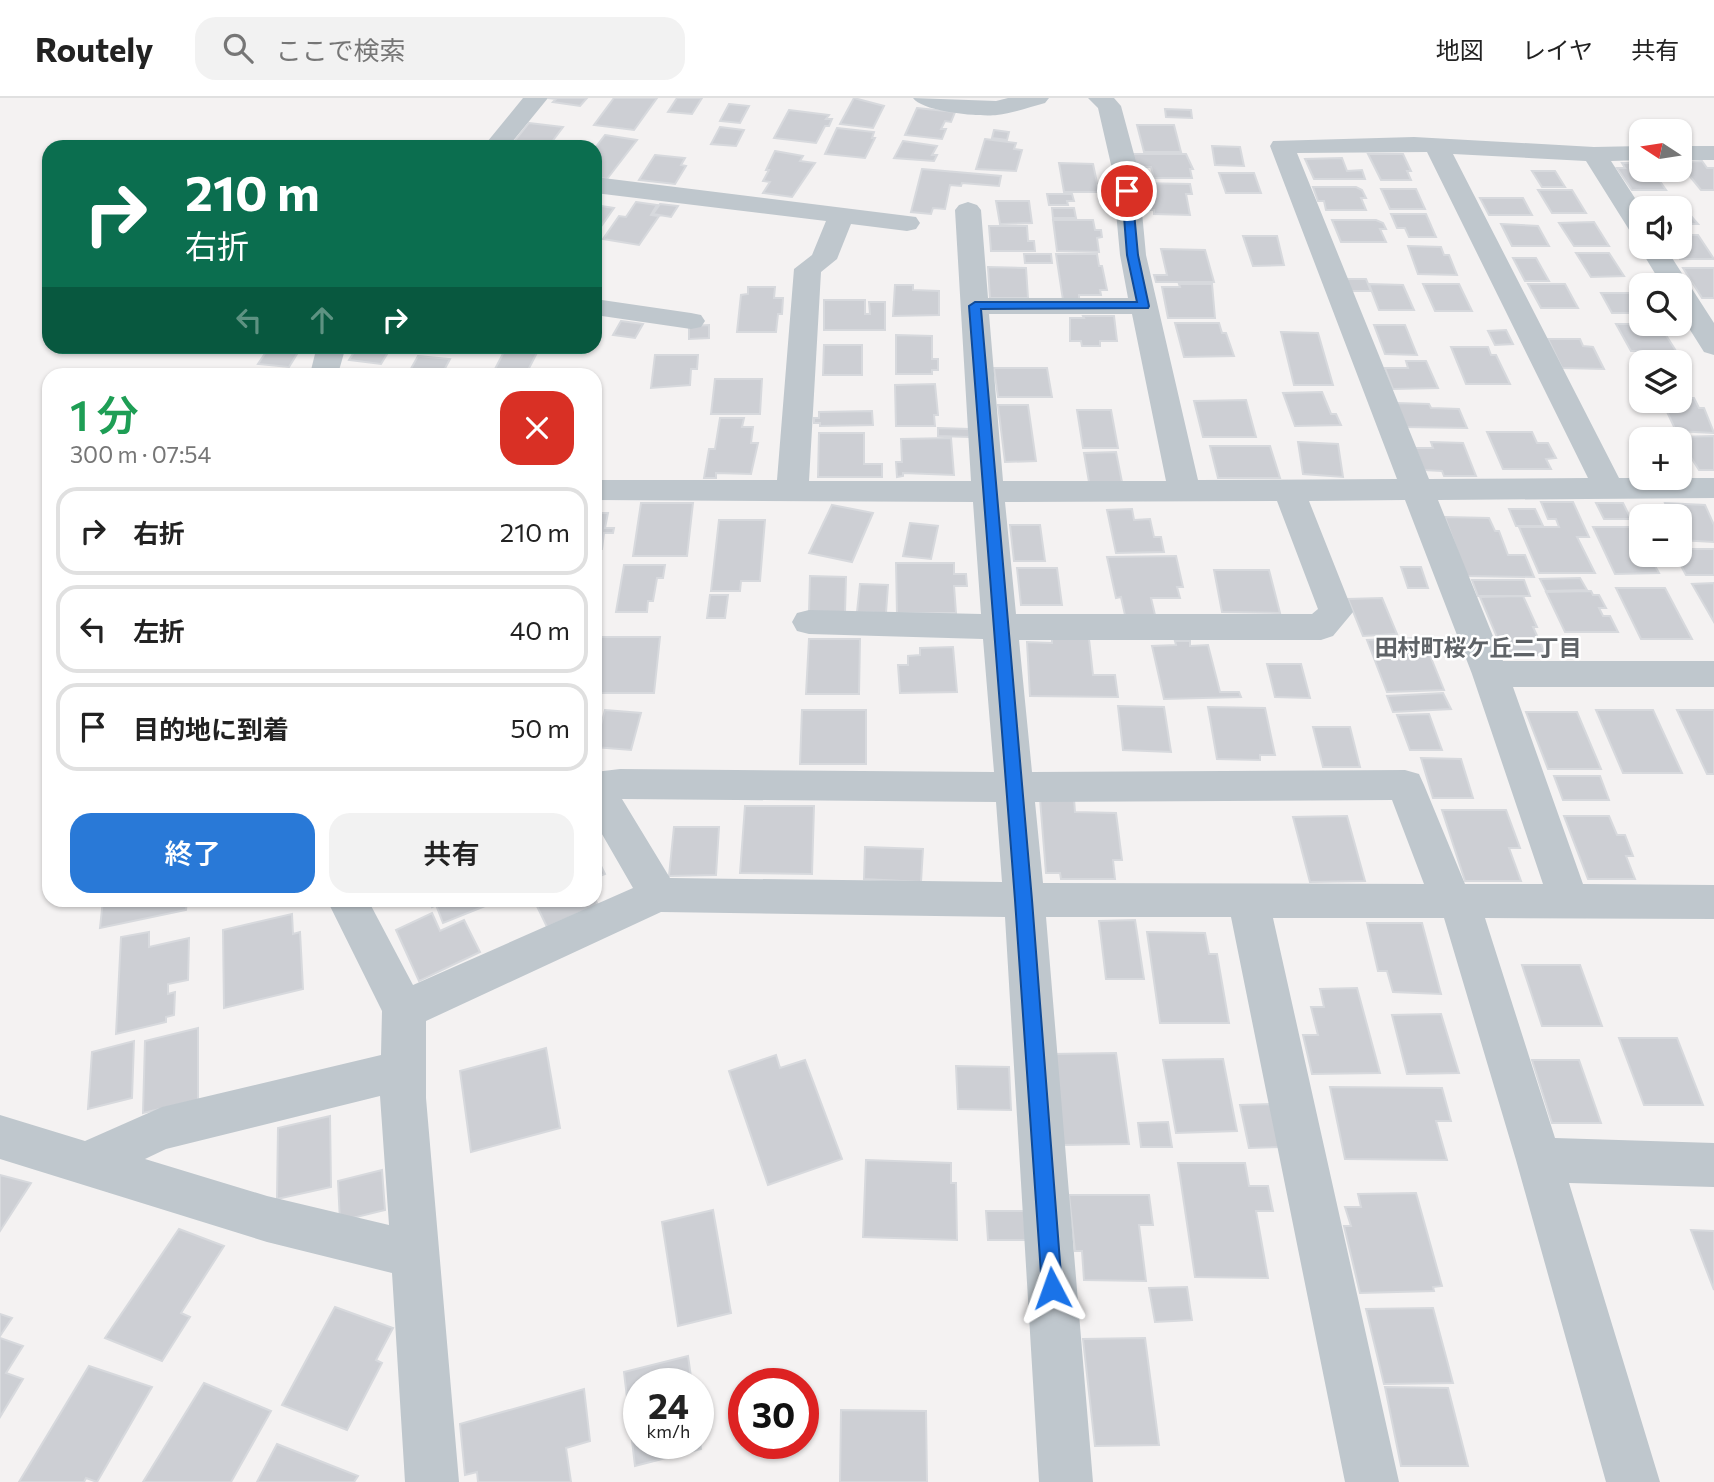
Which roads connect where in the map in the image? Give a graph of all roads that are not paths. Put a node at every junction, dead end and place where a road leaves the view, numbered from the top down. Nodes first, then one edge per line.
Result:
1 (536, 98) edge
2 (925, 98) edge
3 (1037, 98) edge
4 (1100, 98) edge
5 (501, 140) edge
6 (1436, 145) junction
7 (1629, 153) edge
8 (1692, 153) edge
9 (1714, 153) edge
10 (1594, 154) junction
11 (602, 186) edge
12 (1629, 209) edge
13 (968, 210) dead end
14 (842, 215) junction
15 (907, 223) dead end
16 (975, 306) junction
17 (1144, 306) junction
18 (602, 308) edge
19 (1692, 311) edge
20 (691, 321) dead end
21 (1714, 346) edge
22 (1608, 487) junction
23 (1714, 488) edge
24 (602, 489) edge
25 (1288, 489) junction
26 (1416, 489) junction
27 (1184, 490) junction
28 (792, 491) junction
29 (988, 492) junction
30 (809, 622) dead end
31 (1000, 627) junction
32 (1490, 674) junction
33 (1714, 674) edge
34 (602, 787) edge
35 (1014, 787) junction
36 (602, 798) edge
37 (658, 895) junction
38 (1248, 899) junction
39 (1024, 900) junction
40 (1455, 901) junction
41 (1569, 901) junction
42 (1714, 902) edge
43 (351, 907) edge
44 (404, 1010) junction
45 (404, 1070) junction
46 (0, 1137) edge
47 (1539, 1160) junction
48 (92, 1165) junction
49 (1714, 1165) edge
50 (415, 1255) junction
51 (432, 1482) edge
52 (1066, 1482) edge
53 (1372, 1482) edge
54 (1633, 1482) edge

1 - 5 street
2 - 3 street
4 - 17 street
6 - 10 street
6 - 22 street
6 - 26 street
7 - 10 street
8 - 9 street
10 - 12 street
11 - 14 street
13 - 16 street
14 - 15 street
14 - 28 street
16 - 17 street
16 - 29 street
17 - 27 street
18 - 20 street
19 - 21 street
22 - 23 street
22 - 26 street
24 - 28 street
25 - 26 street
25 - 27 street
25 - 31 street
26 - 32 street
27 - 29 street
28 - 29 street
29 - 31 street
30 - 31 street
31 - 35 street
32 - 33 street
32 - 41 street
34 - 35 street
35 - 39 street
35 - 40 street
36 - 37 street
37 - 39 street
37 - 44 street
38 - 39 street
38 - 40 street
38 - 53 street
39 - 52 street
40 - 41 street
40 - 47 street
41 - 42 street
43 - 44 street
44 - 45 street
45 - 48 street
45 - 50 street
46 - 48 street
47 - 49 street
47 - 54 street
48 - 50 street
50 - 51 street

